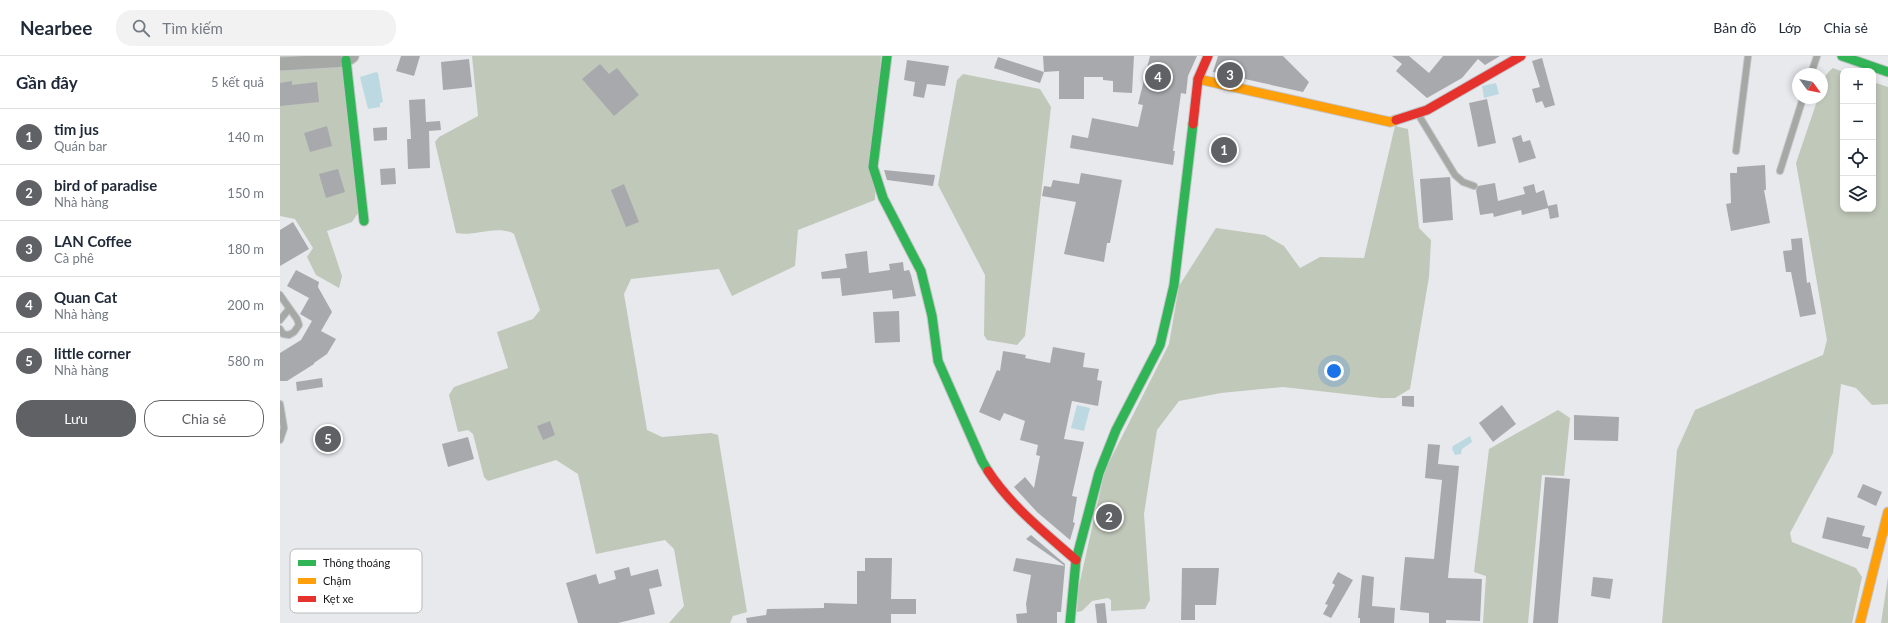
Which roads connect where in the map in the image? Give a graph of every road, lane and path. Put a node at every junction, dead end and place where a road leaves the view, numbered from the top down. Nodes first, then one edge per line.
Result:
1 (887, 56) edge
2 (1208, 56) edge
3 (1521, 56) edge
4 (1748, 56) edge
5 (1817, 56) edge
6 (1842, 56) edge
7 (349, 58) edge
8 (280, 64) edge
9 (1813, 68) edge
10 (1888, 72) edge
11 (1198, 79) junction
12 (1801, 104) edge
13 (1418, 114) junction
14 (1736, 151) dead end
15 (1780, 171) dead end
16 (1474, 186) dead end
17 (364, 221) dead end
18 (280, 294) edge
19 (289, 309) junction
20 (280, 320) edge
21 (280, 330) edge
22 (280, 404) edge
23 (280, 440) edge
24 (1888, 512) edge
25 (1076, 560) junction
26 (1070, 623) edge
27 (1860, 623) edge

1 - 25 street
2 - 11 street
3 - 13 street
4 - 14 lane
5 - 9 lane
6 - 10 street
7 - 8 street
7 - 17 street
11 - 13 street
11 - 25 street
12 - 15 lane
13 - 16 lane
18 - 19 lane
19 - 20 lane
19 - 21 lane
22 - 23 lane
24 - 27 street
25 - 26 street

